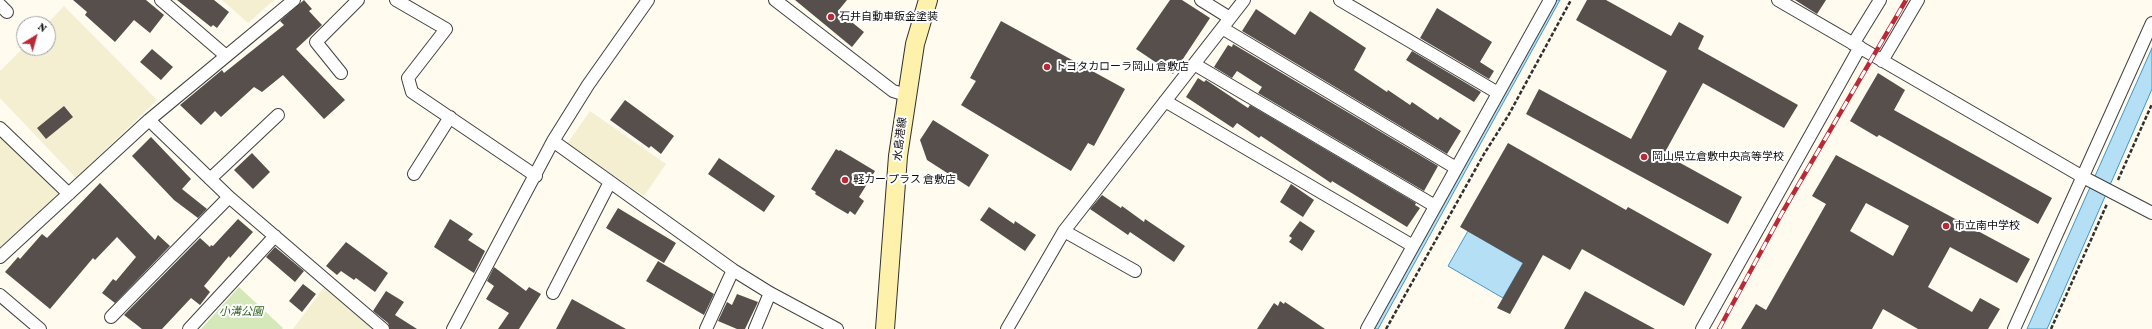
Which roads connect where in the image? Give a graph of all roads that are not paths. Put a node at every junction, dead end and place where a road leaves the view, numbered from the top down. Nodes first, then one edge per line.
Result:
1 (161, 0) edge
2 (294, 0) edge
3 (358, 0) edge
4 (396, 0) edge
5 (648, 0) edge
6 (775, 0) edge
7 (928, 0) edge
8 (1201, 0) edge
9 (1244, 0) edge
10 (1340, 0) edge
11 (1550, 0) edge
12 (1778, 0) edge
13 (1880, 0) edge
14 (1918, 0) edge
15 (1230, 18) junction
16 (2152, 23) edge
17 (1222, 28) junction
18 (2148, 43) edge
19 (1856, 45) junction
20 (225, 55) junction
21 (1882, 61) junction
22 (1194, 64) junction
23 (341, 73) dead end
24 (1498, 93) junction
25 (906, 95) junction
26 (1166, 101) junction
27 (278, 115) dead end
28 (450, 118) junction
29 (149, 120) junction
30 (0, 128) edge
31 (553, 141) junction
32 (1456, 168) junction
33 (414, 174) dead end
34 (536, 176) junction
35 (2086, 178) junction
36 (210, 179) junction
37 (610, 182) junction
38 (68, 194) junction
39 (229, 197) junction
40 (1435, 206) junction
41 (2152, 213) edge
42 (1064, 231) junction
43 (275, 236) junction
44 (1413, 246) junction
45 (0, 256) edge
46 (732, 270) junction
47 (1135, 271) dead end
48 (553, 293) dead end
49 (770, 293) junction
50 (0, 295) edge
51 (111, 317) dead end
52 (40, 329) edge
53 (189, 329) edge
54 (383, 329) edge
55 (453, 329) edge
56 (706, 329) edge
57 (755, 329) edge
58 (837, 329) edge
59 (885, 329) edge
60 (1007, 329) edge
61 (1367, 329) edge
62 (1702, 329) edge
63 (2014, 329) edge

1 - 20 street
2 - 20 street
3 - 23 street
4 - 28 street
5 - 31 street
6 - 25 street
7 - 25 main road, 水島港線
8 - 15 street
9 - 15 street
10 - 24 street
11 - 24 street
12 - 19 street
13 - 19 street
14 - 21 street
15 - 17 street
16 - 18 street
17 - 22 street
17 - 32 street
18 - 35 street
19 - 21 street
19 - 62 street
20 - 29 street
21 - 35 street
22 - 26 street
22 - 40 street
24 - 32 street
25 - 59 main road, 水島港線
26 - 42 street
26 - 44 street
27 - 36 street
28 - 33 street
28 - 34 street
29 - 36 street
29 - 38 street
30 - 38 street
31 - 34 street
31 - 37 street
32 - 40 street
34 - 55 street
35 - 41 street
35 - 63 street
36 - 39 street
37 - 46 street
37 - 48 street
38 - 45 street
39 - 43 street
39 - 51 street
40 - 44 street
42 - 47 street
42 - 60 street
43 - 53 street
43 - 54 street
44 - 61 street
46 - 49 street
46 - 56 street
49 - 57 street
49 - 58 street
50 - 52 street

